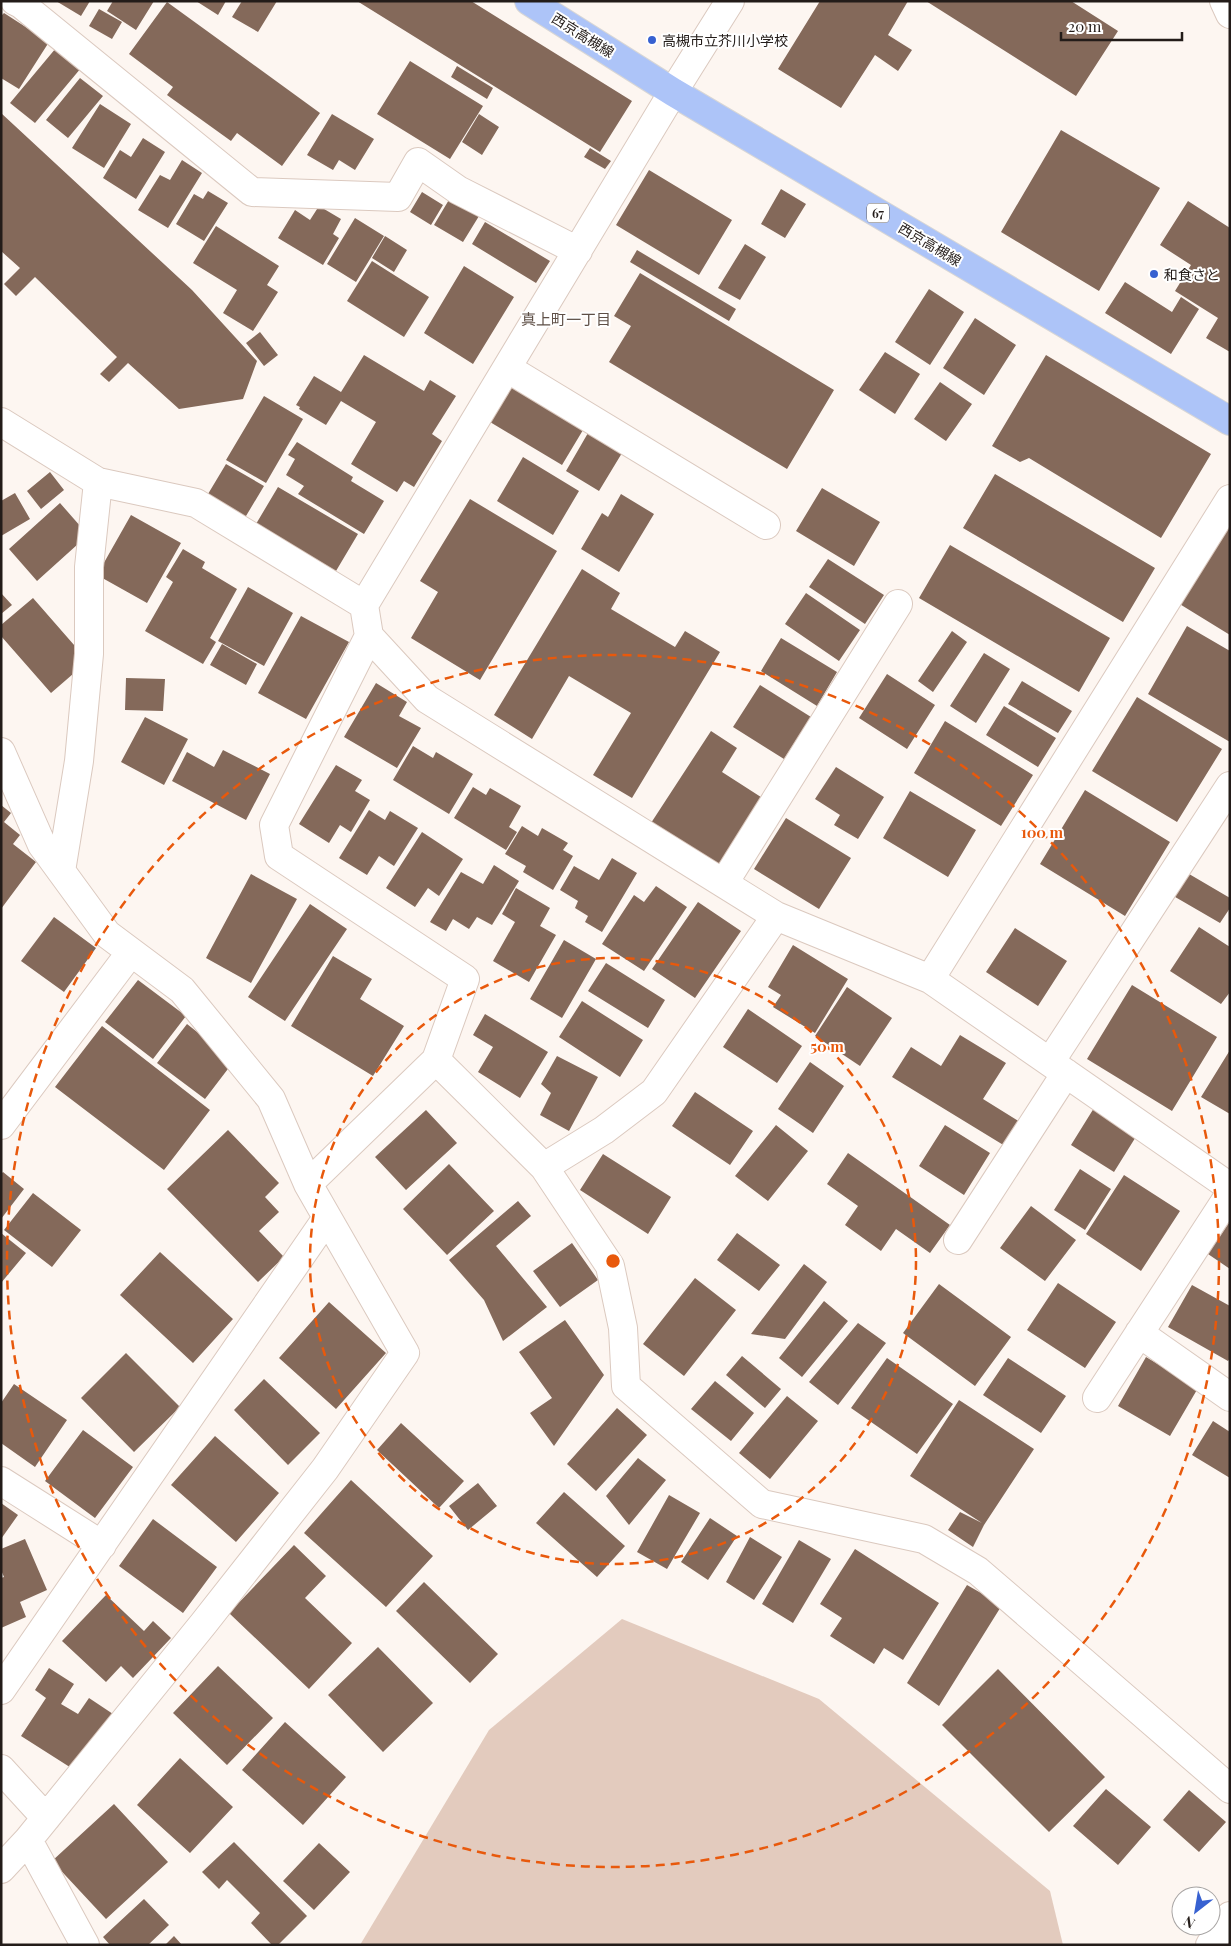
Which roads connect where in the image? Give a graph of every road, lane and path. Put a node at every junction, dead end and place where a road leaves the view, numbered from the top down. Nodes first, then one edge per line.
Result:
1 (15, 1) edge
2 (529, 1) edge
3 (730, 1) edge
4 (1224, 1) edge
5 (1230, 14) edge
6 (673, 92) junction
7 (578, 251) junction
8 (507, 368) junction
9 (1230, 421) edge
10 (1, 422) edge
11 (98, 482) junction
12 (1230, 499) edge
13 (766, 525) dead end
14 (898, 604) dead end
15 (364, 605) junction
16 (369, 636) junction
17 (1, 752) edge
18 (1230, 786) edge
19 (61, 872) junction
20 (724, 883) junction
21 (776, 916) junction
22 (132, 952) junction
23 (930, 979) junction
24 (436, 1060) junction
25 (1058, 1068) junction
26 (1, 1125) edge
27 (544, 1167) junction
28 (308, 1184) junction
29 (1230, 1187) edge
30 (1230, 1194) edge
31 (327, 1218) junction
32 (958, 1240) dead end
33 (1139, 1333) junction
34 (1230, 1397) edge
35 (1097, 1398) dead end
36 (1, 1481) edge
37 (102, 1545) junction
38 (1, 1690) edge
39 (1, 1769) edge
40 (1230, 1789) edge
41 (46, 1818) junction
42 (28, 1840) junction
43 (1, 1869) edge
44 (1230, 1916) edge
45 (85, 1945) edge
46 (1210, 1945) edge

1 - 7 street
2 - 6 main road, 西京高槻線 / 67
3 - 6 street
4 - 5 street
6 - 7 street
6 - 9 main road, 西京高槻線 / 67
7 - 8 street
8 - 13 street
8 - 15 street
10 - 11 street
11 - 15 street
11 - 19 street
12 - 23 street
14 - 20 street
15 - 16 street
16 - 20 street
16 - 24 street
17 - 19 street
18 - 25 street
19 - 22 street
20 - 21 street
21 - 23 street
21 - 27 street
22 - 26 street
22 - 28 street
23 - 25 street
24 - 27 street
24 - 28 street
25 - 29 street
25 - 32 street
27 - 40 street
28 - 31 street
30 - 33 street
31 - 37 street
31 - 41 street
33 - 34 street
33 - 35 street
36 - 37 street
37 - 38 street
39 - 41 street
41 - 42 street
42 - 43 street
42 - 45 street
44 - 46 street

